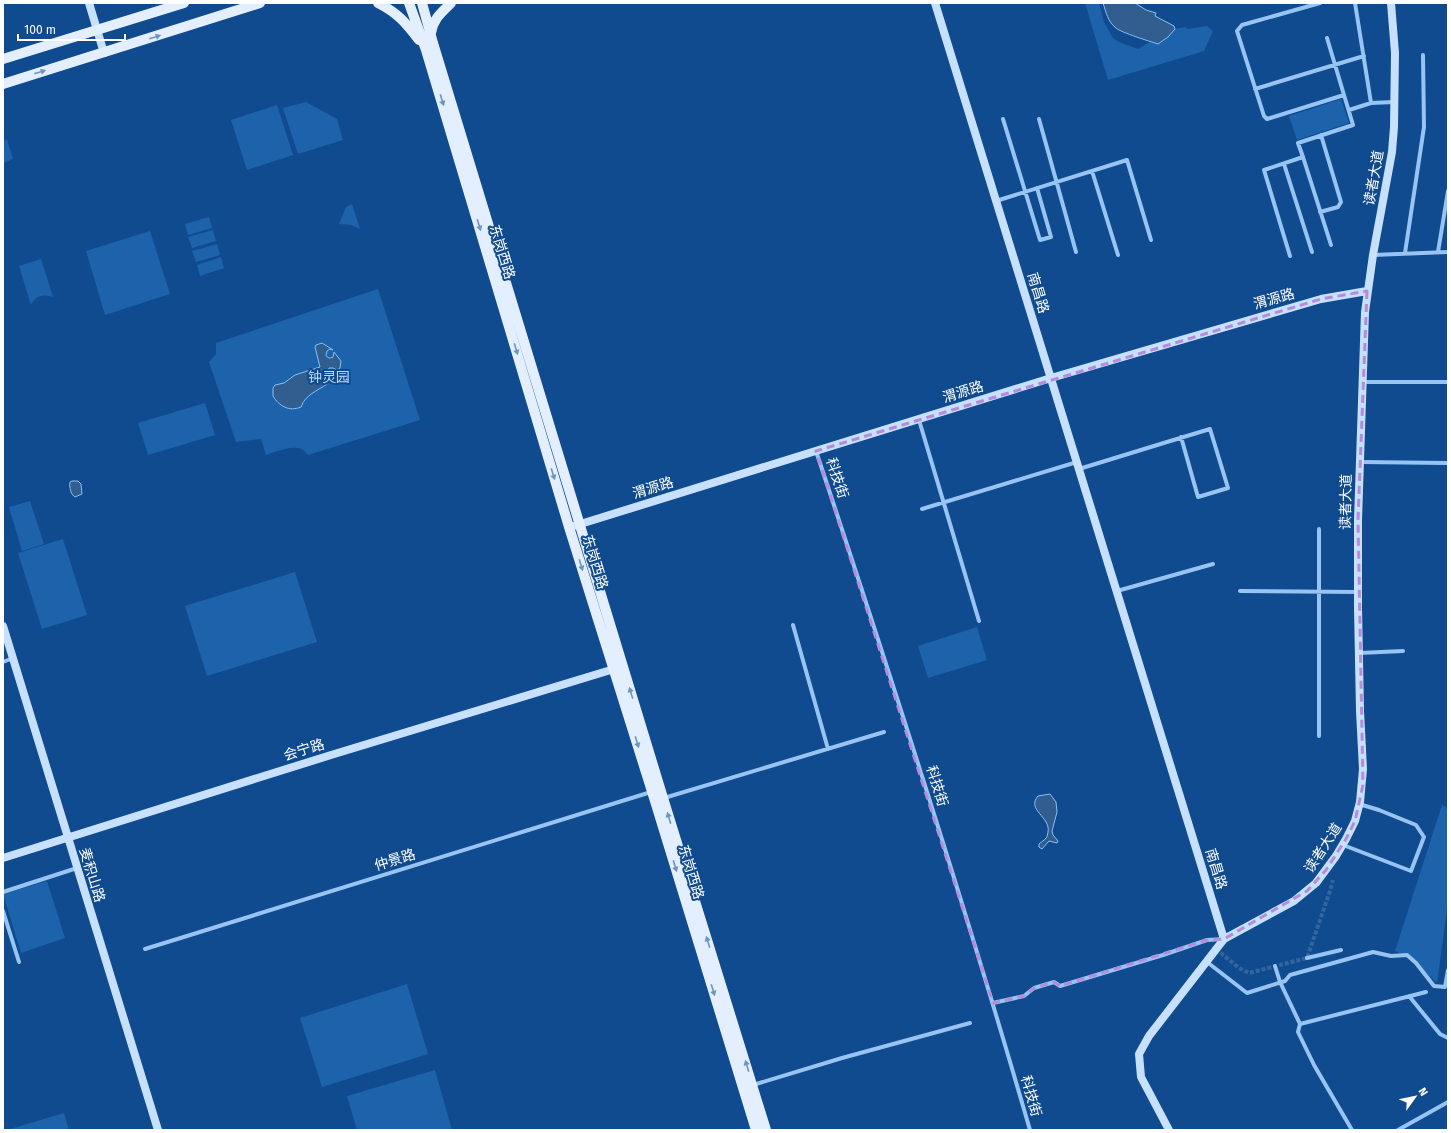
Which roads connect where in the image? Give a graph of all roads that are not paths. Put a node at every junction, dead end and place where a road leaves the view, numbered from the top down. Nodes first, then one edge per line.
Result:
1 (89, 3) edge
2 (184, 3) edge
3 (260, 3) edge
4 (378, 3) edge
5 (409, 3) edge
6 (422, 3) edge
7 (451, 3) edge
8 (935, 3) edge
9 (1320, 3) edge
10 (1355, 3) edge
11 (1392, 3) edge
12 (97, 29) junction
13 (1327, 38) dead end
14 (429, 46) junction
15 (104, 53) junction
16 (1423, 55) dead end
17 (1364, 56) junction
18 (3, 60) edge
19 (1335, 65) junction
20 (3, 84) edge
21 (1256, 89) junction
22 (1344, 95) junction
23 (1395, 102) junction
24 (1371, 103) junction
25 (1349, 110) junction
26 (1004, 119) dead end
27 (1039, 119) dead end
28 (1322, 135) junction
29 (1303, 157) junction
30 (1284, 164) junction
31 (1092, 171) junction
32 (1056, 182) junction
33 (1037, 188) junction
34 (1448, 191) edge
35 (1025, 192) junction
36 (996, 201) junction
37 (1320, 212) junction
38 (1151, 240) dead end
39 (1331, 245) dead end
40 (1076, 252) dead end
41 (1312, 252) dead end
42 (1438, 252) junction
43 (1448, 252) edge
44 (1405, 253) junction
45 (1118, 255) dead end
46 (1373, 255) junction
47 (1290, 256) dead end
48 (1367, 291) junction
49 (1051, 378) junction
50 (1363, 382) junction
51 (1448, 382) edge
52 (919, 420) junction
53 (1181, 437) junction
54 (816, 451) junction
55 (1360, 462) junction
56 (1448, 463) edge
57 (1078, 466) junction
58 (944, 502) junction
59 (922, 509) dead end
60 (580, 524) junction
61 (569, 527) junction
62 (1319, 529) dead end
63 (1213, 564) dead end
64 (1117, 591) junction
65 (1240, 591) dead end
66 (1318, 592) junction
67 (1358, 592) junction
68 (979, 621) dead end
69 (793, 625) dead end
70 (3, 626) edge
71 (1403, 651) dead end
72 (1359, 653) junction
73 (13, 658) junction
74 (3, 662) edge
75 (614, 669) junction
76 (884, 732) dead end
77 (1319, 736) dead end
78 (828, 749) junction
79 (652, 791) junction
80 (663, 798) junction
81 (1360, 804) junction
82 (67, 837) junction
83 (1343, 845) junction
84 (3, 858) edge
85 (77, 868) junction
86 (3, 892) edge
87 (3, 911) edge
88 (1224, 939) junction
89 (145, 949) dead end
90 (1340, 950) dead end
91 (1307, 958) dead end
92 (19, 962) dead end
93 (1207, 962) junction
94 (1275, 966) dead end
95 (1448, 970) edge
96 (1280, 982) junction
97 (1426, 992) dead end
98 (1409, 996) junction
99 (993, 1003) junction
100 (970, 1023) dead end
101 (1300, 1024) junction
102 (1448, 1038) edge
103 (753, 1085) junction
104 (1448, 1102) edge
105 (158, 1130) edge
106 (756, 1130) edge
107 (766, 1130) edge
108 (1030, 1130) edge
109 (1169, 1130) edge
110 (1352, 1130) edge
111 (1398, 1130) edge

1 - 12 main road
2 - 12 main road
15 -> 3 main road
4 - 14 main road
5 - 14 main road, 东岗西路
6 - 14 main road, 东岗西路
7 - 14 main road
8 - 36 main road, 南昌路
9 - 21 street
10 - 17 street
11 - 23 main road, 读者大道
12 - 15 main road
12 - 18 main road
13 - 19 street
14 - 60 main road, 东岗西路
14 -> 61 main road, 东岗西路
20 -> 15 main road
16 - 44 street
17 - 19 street
17 - 24 street
19 - 21 street
19 - 22 street
21 - 22 street
22 - 25 street
23 - 24 street
23 - 46 main road, 读者大道
24 - 25 street
25 - 28 street
26 - 35 street
27 - 32 street
28 - 29 street
28 - 37 street
29 - 30 street
29 - 37 street
30 - 41 street
30 - 47 street
31 - 32 street
31 - 38 street
31 - 45 street
32 - 33 street
32 - 40 street
33 - 35 street
33 - 35 street
34 - 42 street
35 - 36 street
36 - 49 main road, 南昌路
37 - 39 street
42 - 43 street
42 - 44 street
44 - 46 street
46 - 48 main road, 读者大道
48 - 49 main road, 渭源路
48 - 50 main road, 读者大道
49 - 52 main road, 渭源路
49 - 57 main road, 南昌路
50 - 51 street
50 - 55 main road, 读者大道
52 - 54 main road, 渭源路
52 - 58 street
53 - 53 street
53 - 57 street
54 - 60 main road, 渭源路
54 - 99 street, 科技街
55 - 56 street
55 - 67 main road, 读者大道
57 - 58 street
57 - 64 main road, 南昌路
58 - 59 street
58 - 68 street
60 - 61 main road, 渭源路
80 -> 60 main road, 东岗西路
61 -> 75 main road, 东岗西路
62 - 66 street
63 - 64 street
64 - 88 main road, 南昌路
65 - 66 street
66 - 67 street
66 - 77 street
67 - 72 main road, 读者大道
69 - 78 street
70 - 73 main road, 麦积山路
71 - 72 street
72 - 81 main road, 读者大道
73 - 74 street
73 - 82 main road, 麦积山路
75 -> 79 main road, 东岗西路
75 - 82 main road, 会宁路
76 - 78 street
78 - 80 street
79 - 89 street, 仲景路
79 -> 106 main road, 东岗西路
103 -> 80 main road, 东岗西路
81 - 83 main road, 读者大道
81 - 83 street
82 - 84 main road, 会宁路
82 - 85 main road, 麦积山路
83 - 88 main road, 读者大道
85 - 86 street
85 - 105 main road, 麦积山路
87 - 92 street
88 - 93 main road
88 - 99 street
90 - 91 street
93 - 96 street
93 - 109 main road
94 - 96 street
95 - 96 street
96 - 101 street
97 - 98 street
98 - 101 street
98 - 102 street
99 - 108 street, 科技街
100 - 103 street
101 - 110 street
103 - 107 main road, 东岗西路
104 - 111 street

